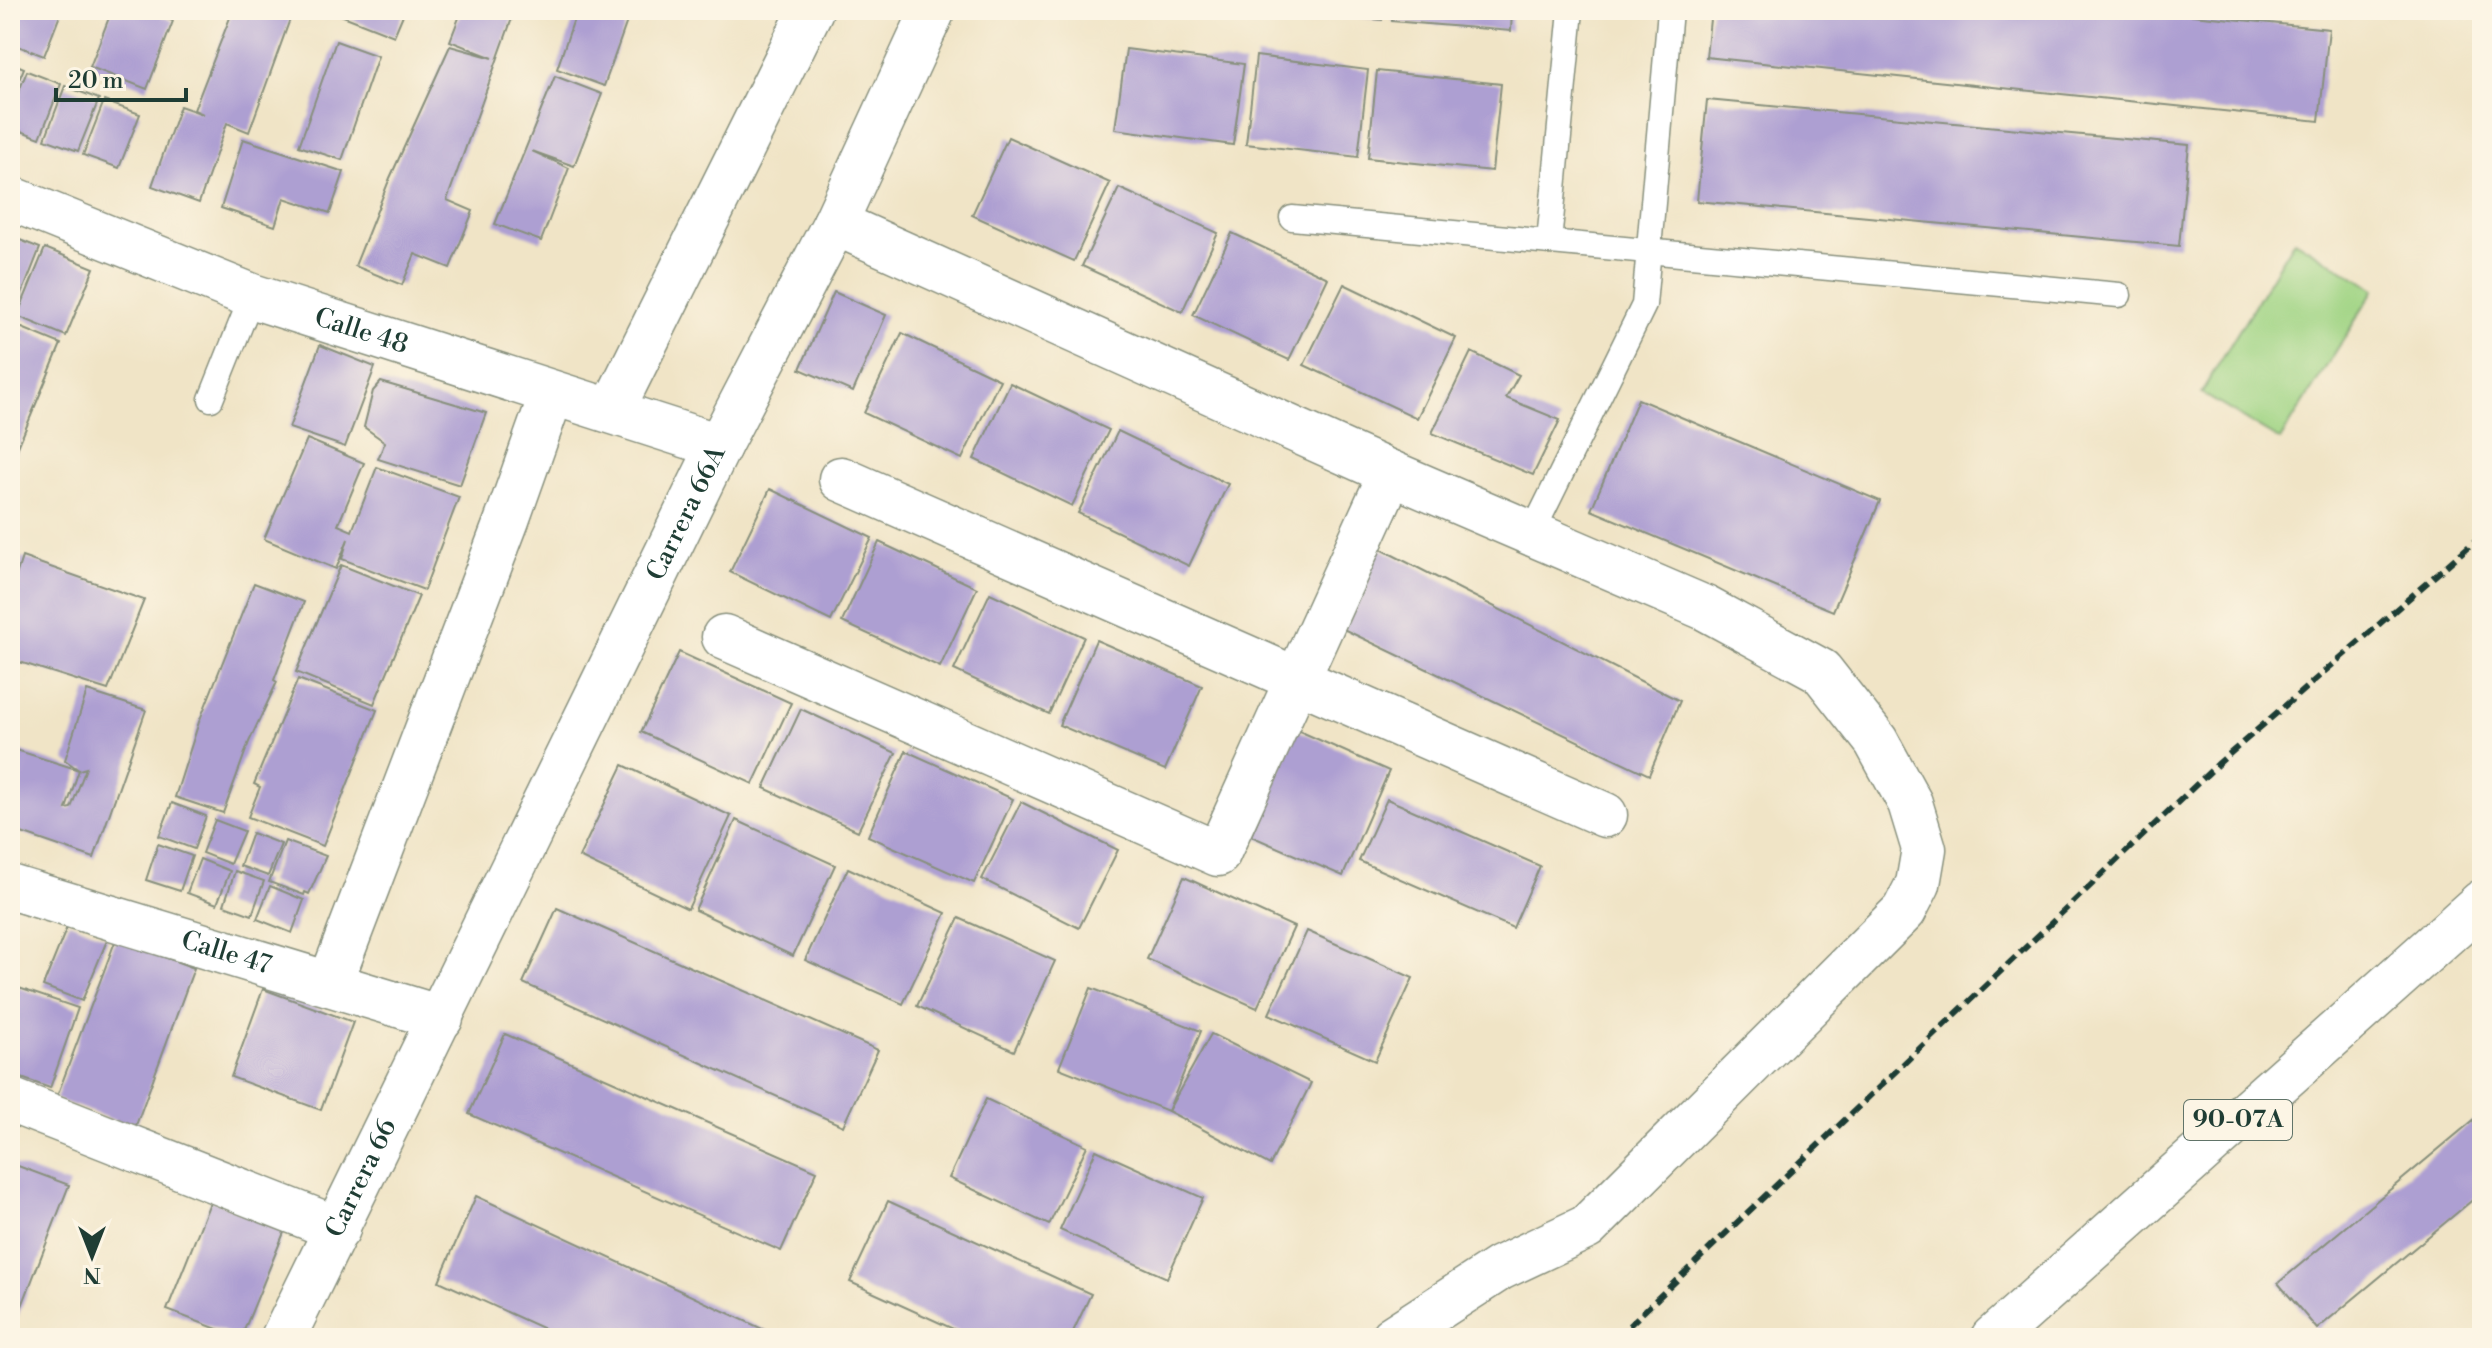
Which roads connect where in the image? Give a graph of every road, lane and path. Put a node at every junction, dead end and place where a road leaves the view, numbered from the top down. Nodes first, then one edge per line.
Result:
1 (811, 10) edge
2 (933, 10) edge
3 (1571, 10) edge
4 (1670, 10) edge
5 (10, 198) edge
6 (1292, 218) dead end
7 (835, 223) junction
8 (1549, 242) junction
9 (1649, 251) junction
10 (2119, 295) dead end
11 (252, 296) junction
12 (552, 393) junction
13 (211, 399) dead end
14 (612, 410) junction
15 (719, 446) junction
16 (1391, 473) junction
17 (841, 479) dead end
18 (1532, 533) junction
19 (724, 637) dead end
20 (1295, 679) junction
21 (1605, 815) dead end
22 (10, 887) edge
23 (2482, 902) edge
24 (330, 984) junction
25 (441, 1018) junction
26 (10, 1100) edge
27 (338, 1229) junction
28 (283, 1338) edge
29 (1392, 1338) edge
30 (1993, 1338) edge

1 - 14 street
2 - 7 street, Carrera 66A
3 - 8 lane
4 - 9 lane
5 - 11 street, Calle 48
6 - 8 lane
7 - 15 street, Carrera 66A
7 - 16 street
8 - 9 lane
9 - 10 lane
9 - 18 lane
11 - 12 street, Calle 48
11 - 13 lane
12 - 14 street, Calle 48
12 - 24 street
14 - 15 street, Calle 48
15 - 25 street, Carrera 66A
16 - 18 street
16 - 20 street
17 - 20 street
18 - 29 street
19 - 20 street
20 - 21 street
22 - 24 street, Calle 47
23 - 30 street, 90-07A
24 - 25 street, Calle 47
25 - 27 street, Carrera 66
26 - 27 street
27 - 28 street, Carrera 66

